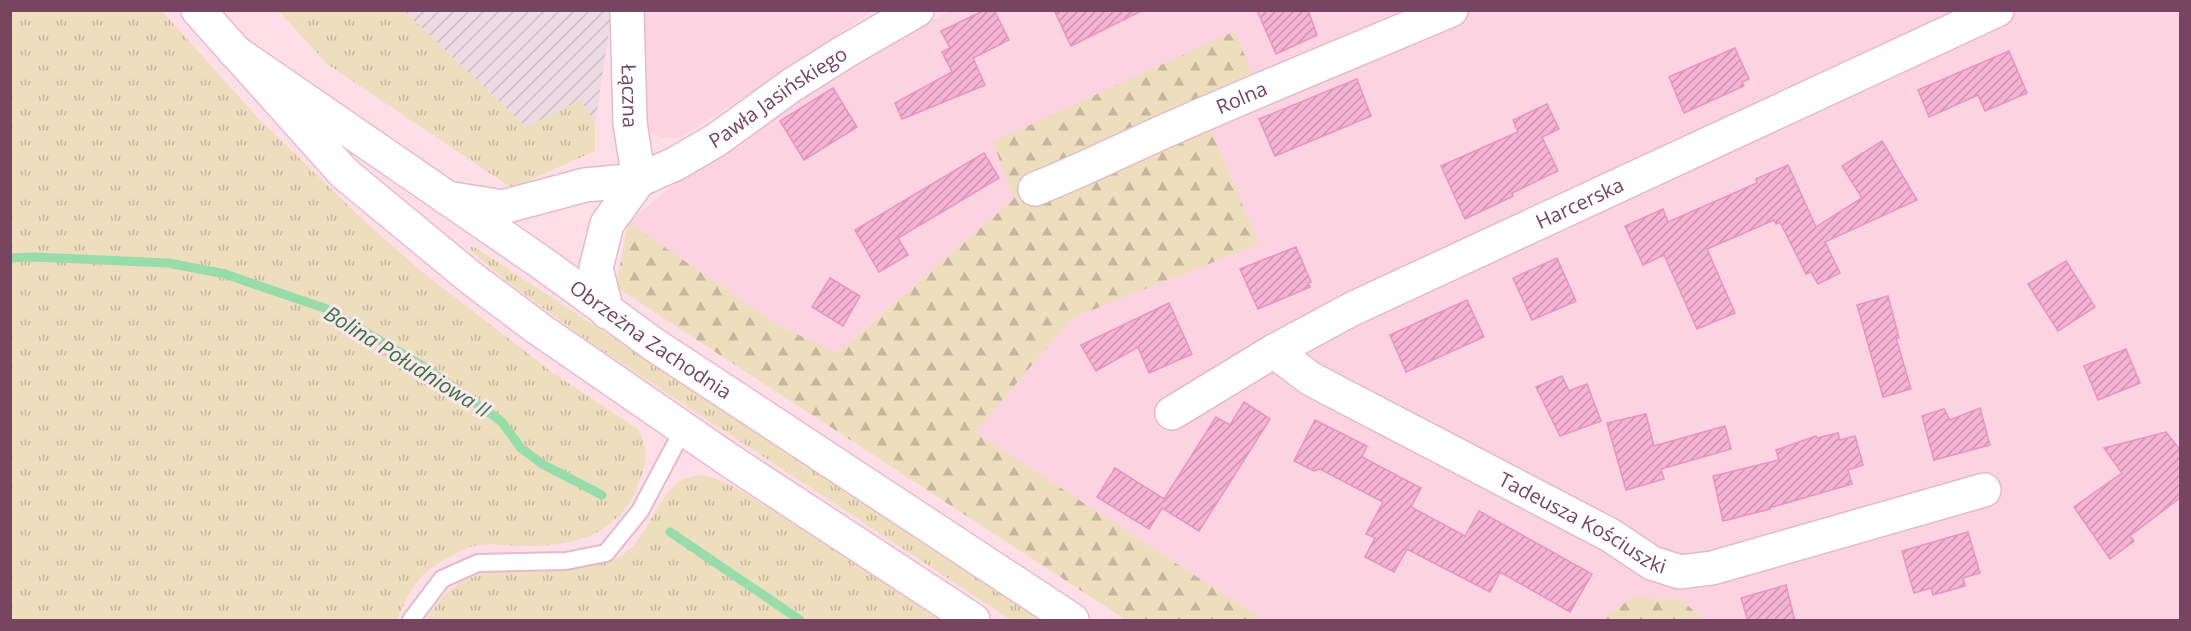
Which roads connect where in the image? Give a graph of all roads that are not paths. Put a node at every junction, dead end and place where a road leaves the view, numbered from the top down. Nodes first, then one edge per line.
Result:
1 (198, 10) edge
2 (627, 10) edge
3 (917, 10) edge
4 (1451, 10) edge
5 (1997, 10) edge
6 (234, 51) junction
7 (639, 180) junction
8 (1035, 189) dead end
9 (447, 198) junction
10 (607, 312) junction
11 (1274, 351) junction
12 (1172, 413) dead end
13 (684, 428) junction
14 (1984, 490) dead end
15 (411, 621) edge
16 (974, 621) edge
17 (1072, 621) edge

1 - 6 street, Obrzeżna Zachodnia
2 - 7 street, Łączna
3 - 7 street, Pawła Jasińskiego
4 - 8 street, Rolna
5 - 11 street, Harcerska
6 - 9 street, Obrzeżna Zachodnia
6 - 13 street, Obrzeżna Zachodnia
7 - 9 street, Pawła Jasińskiego
7 - 10 street
9 - 10 street, Obrzeżna Zachodnia
10 - 17 street, Obrzeżna Zachodnia
11 - 12 street, Harcerska
11 - 14 street, Tadeusza Kościuszki
13 - 15 lane
13 - 16 street, Obrzeżna Zachodnia

